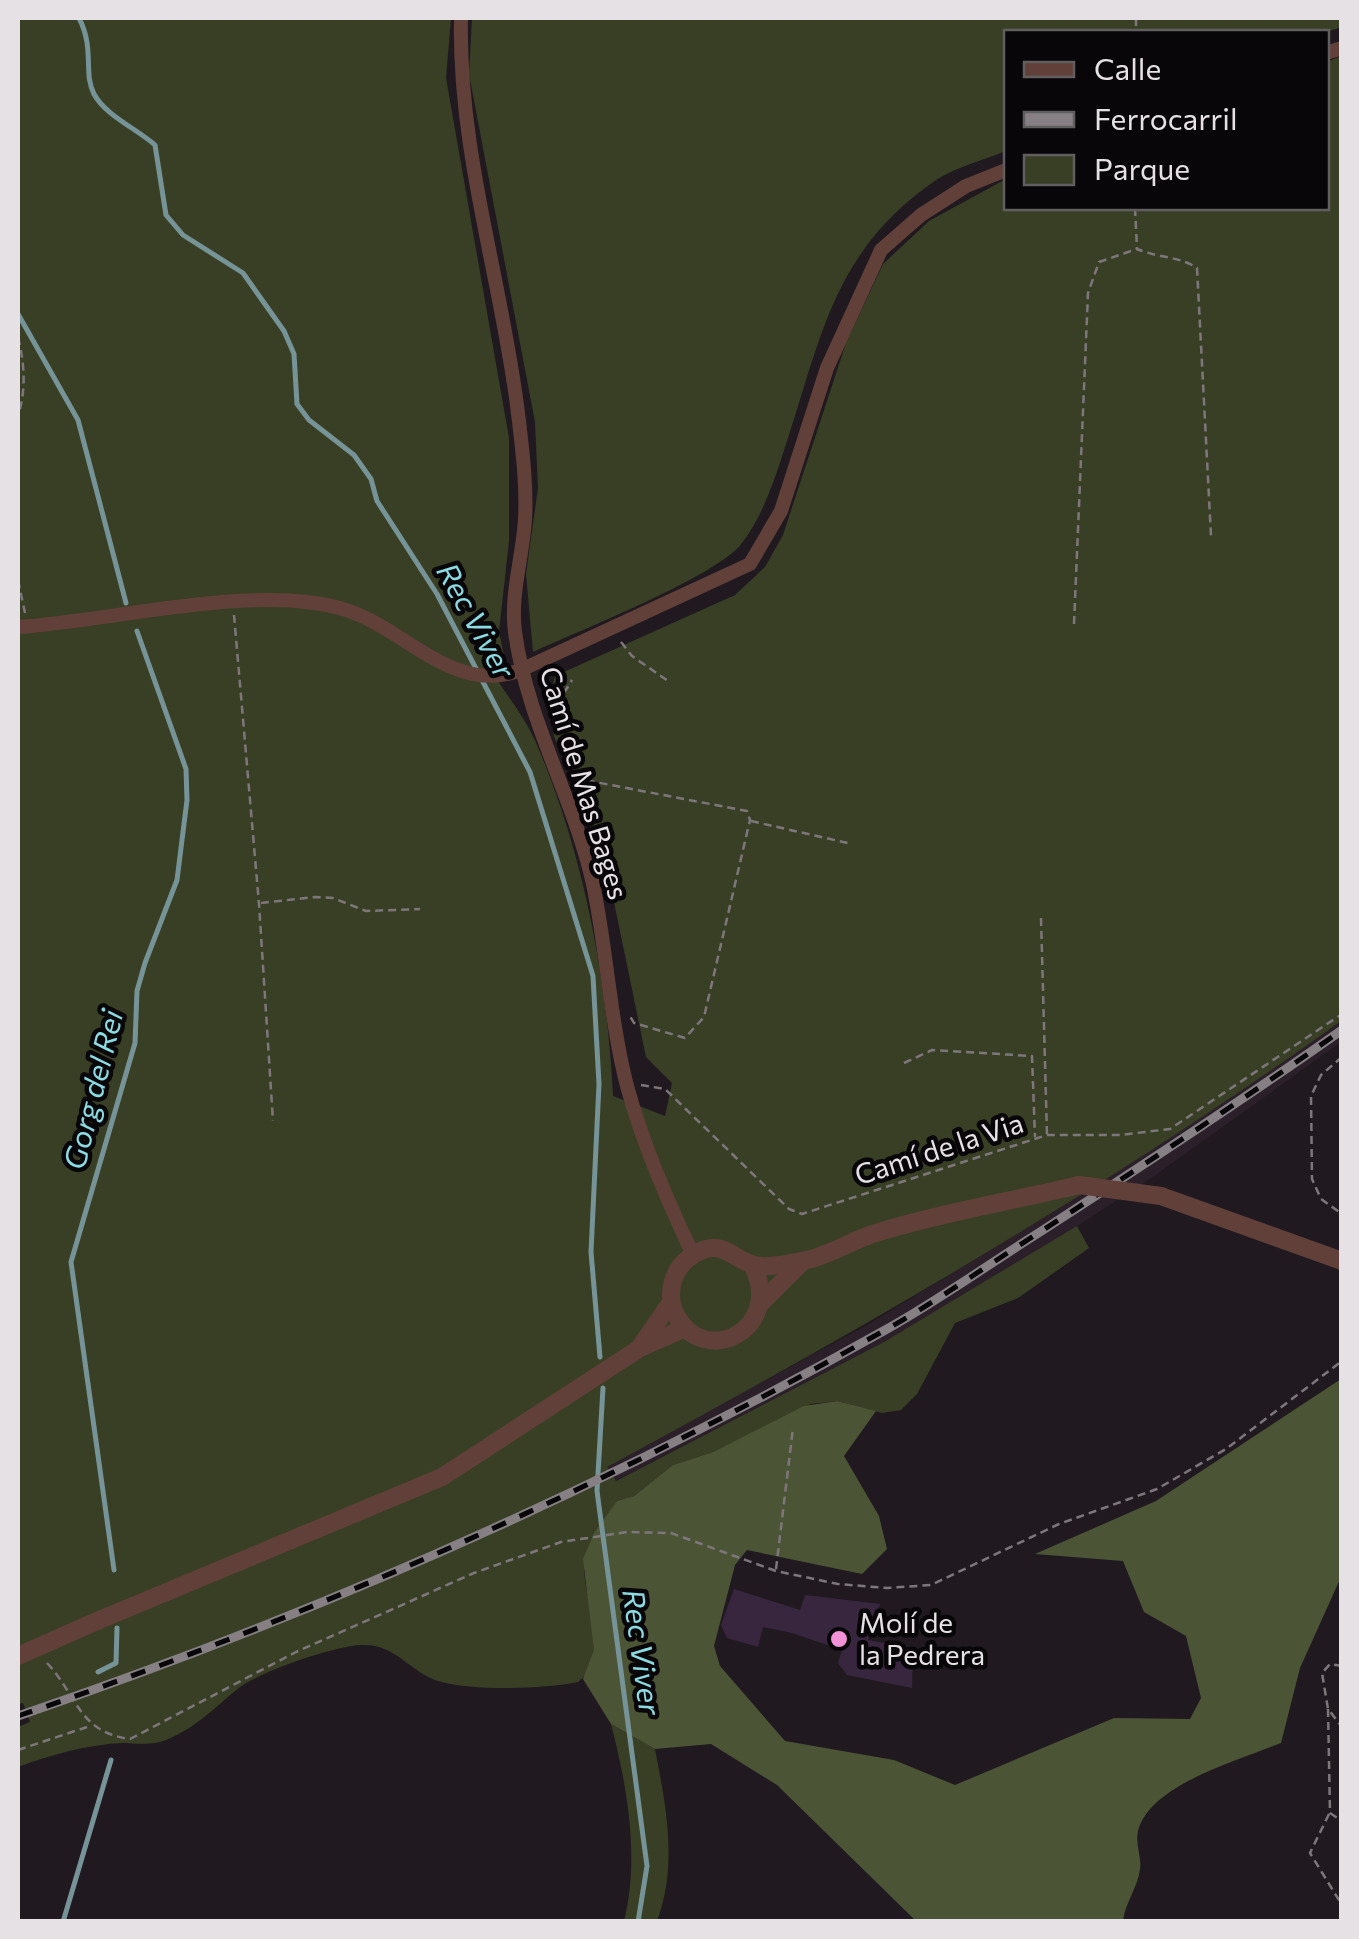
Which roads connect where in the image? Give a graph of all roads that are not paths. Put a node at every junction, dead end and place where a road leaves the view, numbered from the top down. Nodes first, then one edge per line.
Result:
1 (461, 18) edge
2 (1004, 171) edge
3 (23, 626) edge
4 (523, 669) junction
5 (693, 1254) junction
6 (1342, 1260) edge
7 (804, 1261) junction
8 (753, 1266) junction
9 (671, 1302) junction
10 (762, 1302) junction
11 (685, 1328) junction
12 (640, 1348) junction
13 (18, 1656) edge

1 - 4 street, Camí de Mas Bages
2 - 4 street
3 - 4 street
4 - 5 street, Camí de Mas Bages
5 - 8 street
5 - 9 street
6 - 7 street, bridge
7 - 8 street
7 - 10 street
8 - 10 street
9 - 11 street
9 - 12 street
10 - 11 street
11 - 12 street
12 - 13 street, bridge

